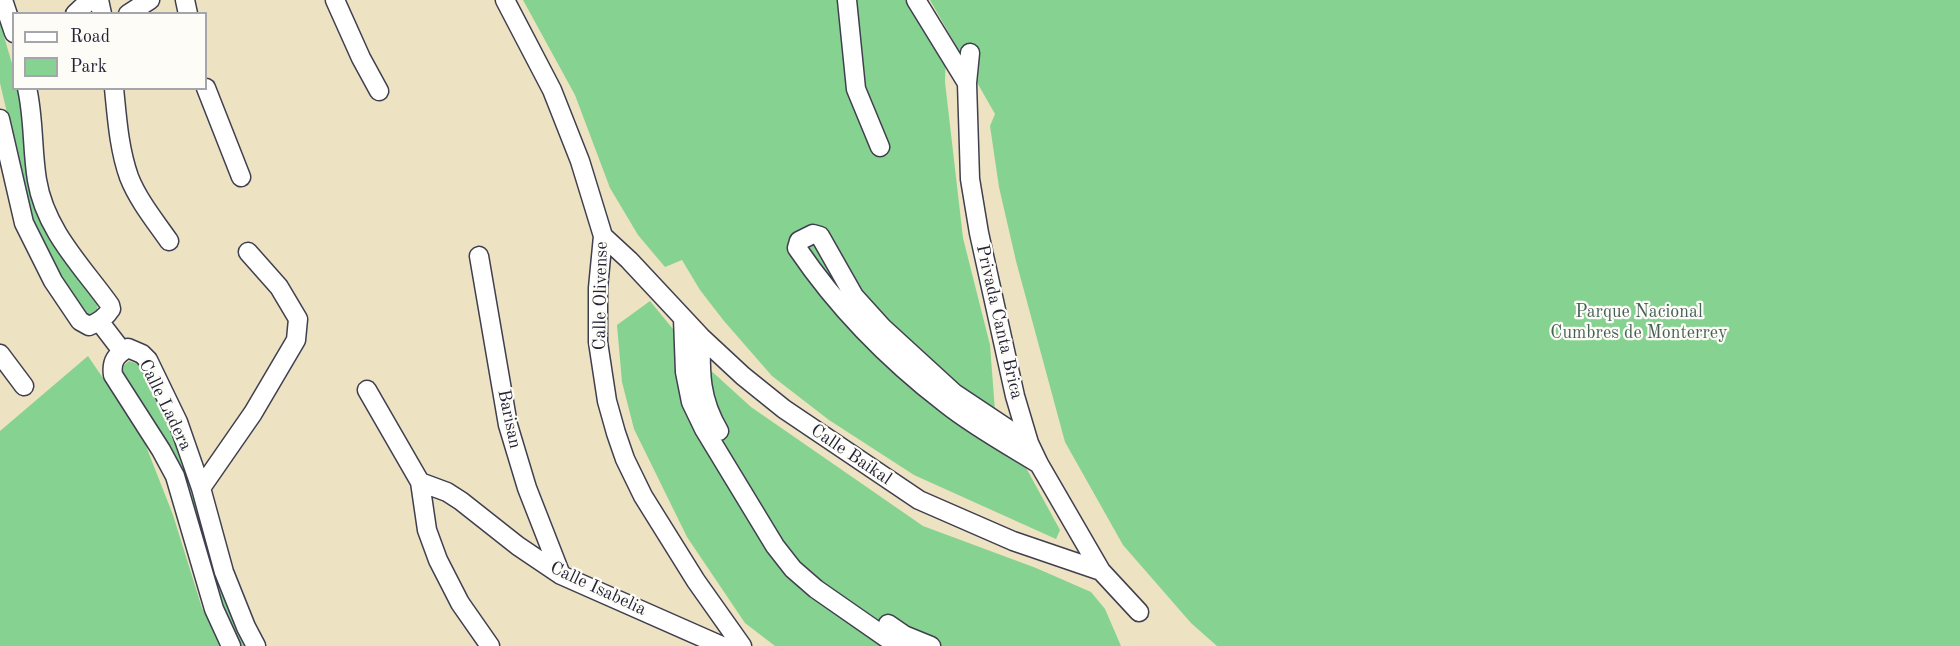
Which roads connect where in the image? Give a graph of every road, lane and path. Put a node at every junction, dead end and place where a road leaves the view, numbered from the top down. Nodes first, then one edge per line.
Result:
1 (3, 0) edge
2 (90, 0) edge
3 (150, 0) edge
4 (335, 0) edge
5 (505, 0) edge
6 (847, 0) edge
7 (916, 0) edge
8 (77, 12) edge
9 (131, 12) edge
10 (12, 27) edge
11 (970, 53) dead end
12 (967, 82) junction
13 (114, 90) edge
14 (207, 90) edge
15 (32, 91) edge
16 (379, 91) dead end
17 (0, 119) edge
18 (880, 147) dead end
19 (241, 177) dead end
20 (603, 236) junction
21 (169, 241) dead end
22 (248, 252) dead end
23 (479, 256) dead end
24 (683, 318) junction
25 (99, 321) junction
26 (701, 337) junction
27 (122, 351) junction
28 (0, 354) edge
29 (24, 386) dead end
30 (367, 390) dead end
31 (1029, 443) junction
32 (1039, 464) junction
33 (420, 482) junction
34 (201, 488) junction
35 (1101, 571) junction
36 (561, 575) junction
37 (1139, 612) dead end
38 (231, 646) edge
39 (256, 646) edge
40 (490, 646) edge
41 (722, 646) edge
42 (742, 646) edge
43 (898, 646) edge
44 (931, 646) edge

1 - 10 street
2 - 8 street
3 - 9 street
4 - 16 street
5 - 20 street, Calle Olivense
6 - 18 street
7 - 12 street
11 - 12 street, Privada Canta Brica
12 - 31 street, Privada Canta Brica
13 - 21 street
14 - 19 street
15 - 25 street
17 - 25 street
20 - 24 street, Calle Baikal
20 - 42 street, Calle Olivense
22 - 34 street
23 - 36 street, Barisan
24 - 26 street, Calle Baikal
24 - 43 street
25 - 27 street
26 - 35 street, Calle Baikal
26 - 44 street
27 - 34 street, Calle Ladera
27 - 38 street, Calle Ladera
28 - 29 street
30 - 33 street
31 - 32 street, Privada Canta Brica
31 - 32 street
32 - 35 street, Privada Canta Brica
33 - 36 street, Calle Isabelia
33 - 40 street
34 - 39 street, Calle Ladera
35 - 37 street, Calle Baikal
36 - 41 street, Calle Isabelia

